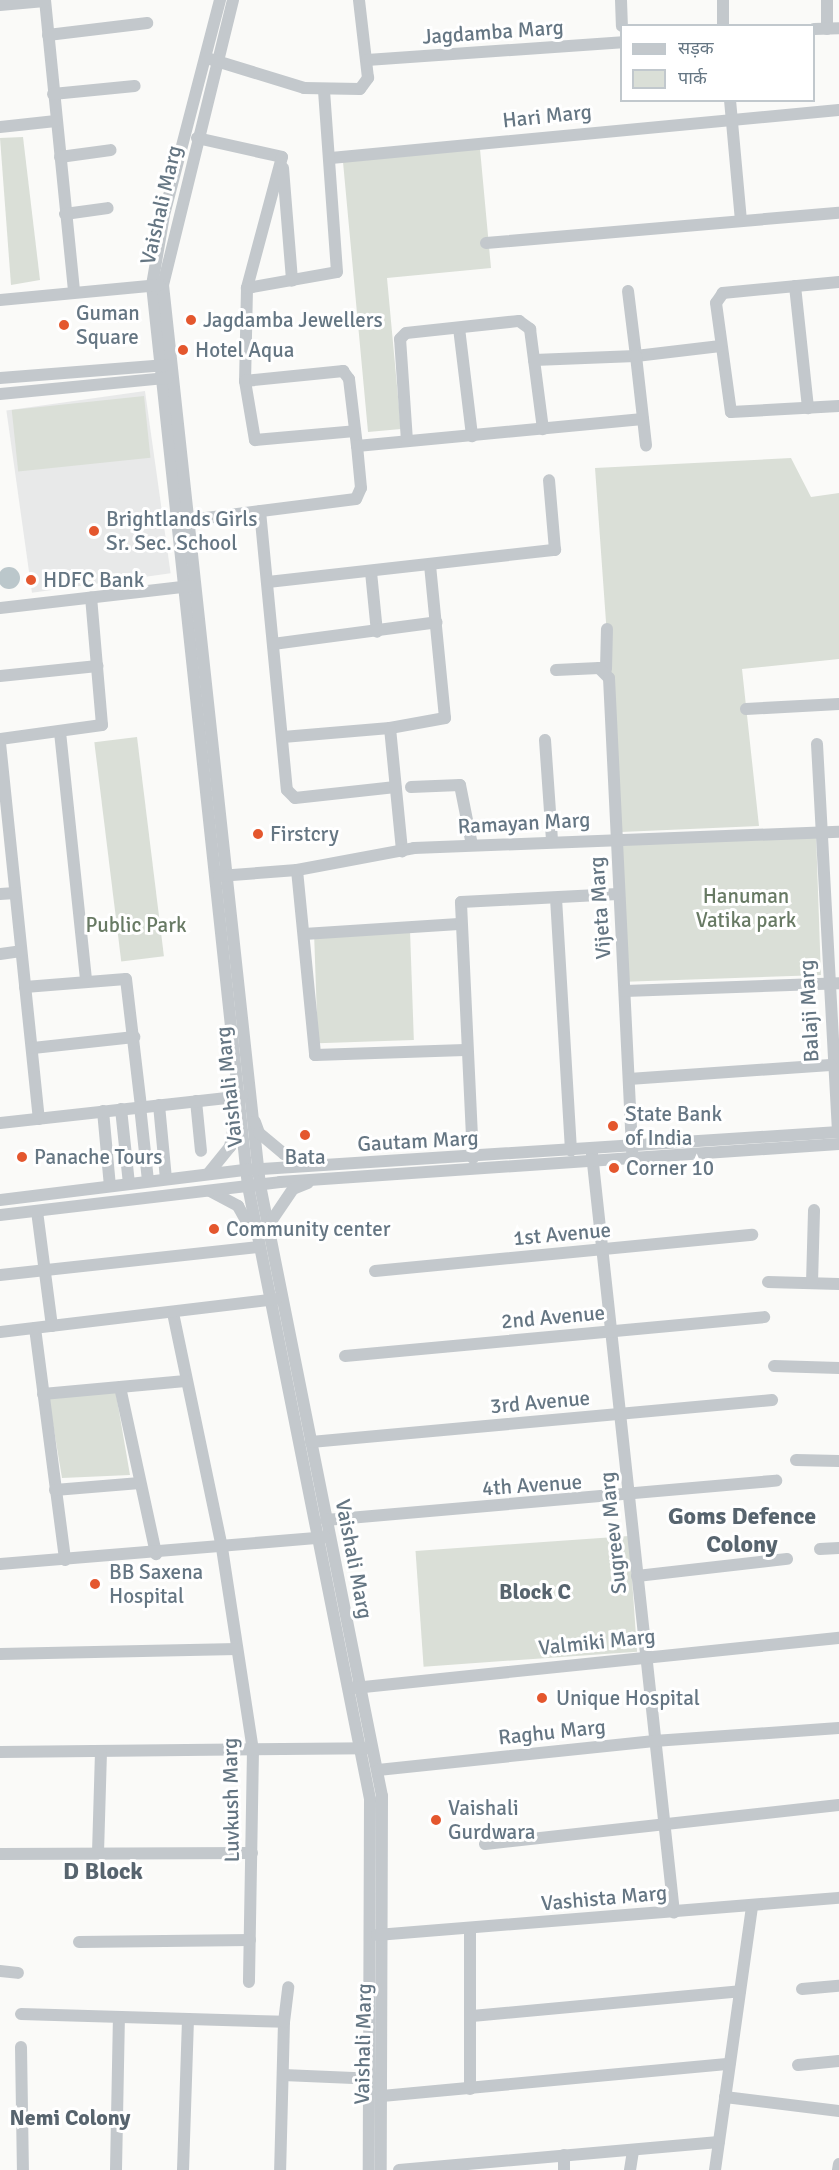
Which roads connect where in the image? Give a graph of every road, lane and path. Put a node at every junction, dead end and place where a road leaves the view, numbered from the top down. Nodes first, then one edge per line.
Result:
1 (220, 0) edge
2 (233, 0) edge
3 (359, 0) edge
4 (621, 0) edge
5 (723, 0) edge
6 (827, 0) edge
7 (45, 1) edge
8 (0, 5) edge
9 (147, 23) dead end
10 (622, 24) edge
11 (723, 24) edge
12 (833, 28) edge
13 (815, 29) edge
14 (48, 35) junction
15 (620, 42) edge
16 (211, 59) junction
17 (367, 60) junction
18 (135, 86) dead end
19 (324, 92) junction
20 (53, 94) junction
21 (730, 102) edge
22 (839, 110) edge
23 (731, 117) junction
24 (56, 121) junction
25 (0, 127) edge
26 (197, 138) junction
27 (111, 150) dead end
28 (60, 157) junction
29 (282, 157) junction
30 (331, 158) junction
31 (108, 208) dead end
32 (839, 213) edge
33 (65, 214) junction
34 (741, 220) junction
35 (486, 243) dead end
36 (292, 281) junction
37 (839, 282) edge
38 (158, 285) junction
39 (795, 286) junction
40 (247, 288) junction
41 (628, 291) dead end
42 (74, 292) junction
43 (0, 300) edge
44 (459, 328) junction
45 (720, 346) junction
46 (636, 356) junction
47 (534, 360) junction
48 (165, 371) junction
49 (0, 378) edge
50 (245, 381) junction
51 (0, 394) edge
52 (839, 406) edge
53 (808, 408) junction
54 (643, 419) junction
55 (543, 429) junction
56 (355, 430) junction
57 (472, 436) junction
58 (407, 441) junction
59 (646, 445) dead end
60 (357, 447) junction
61 (549, 480) dead end
62 (260, 511) junction
63 (183, 521) junction
64 (430, 566) junction
65 (371, 572) junction
66 (268, 582) junction
67 (189, 586) junction
68 (91, 597) junction
69 (0, 608) edge
70 (436, 622) junction
71 (607, 629) dead end
72 (377, 632) junction
73 (273, 644) junction
74 (98, 666) junction
75 (606, 669) junction
76 (556, 670) dead end
77 (0, 676) edge
78 (839, 704) edge
79 (746, 709) dead end
80 (390, 728) junction
81 (60, 732) junction
82 (283, 737) junction
83 (545, 740) dead end
84 (0, 741) edge
85 (817, 744) dead end
86 (2, 773) edge
87 (395, 787) junction
88 (411, 787) dead end
89 (839, 832) edge
90 (4, 833) edge
91 (820, 833) junction
92 (552, 839) junction
93 (615, 839) junction
94 (471, 845) junction
95 (402, 850) junction
96 (297, 870) junction
97 (220, 876) junction
98 (15, 893) junction
99 (0, 894) edge
100 (618, 894) junction
101 (556, 898) junction
102 (459, 924) junction
103 (304, 934) junction
104 (21, 951) junction
105 (0, 954) edge
106 (86, 981) junction
107 (832, 983) edge
108 (26, 987) junction
109 (625, 991) junction
110 (134, 1038) junction
111 (33, 1048) junction
112 (465, 1050) junction
113 (831, 1065) junction
114 (629, 1079) junction
115 (196, 1101) junction
116 (244, 1101) junction
117 (159, 1105) junction
118 (141, 1106) junction
119 (121, 1109) junction
120 (103, 1111) junction
121 (39, 1119) junction
122 (0, 1123) edge
123 (838, 1136) edge
124 (201, 1151) dead end
125 (572, 1151) junction
126 (632, 1153) junction
127 (592, 1155) junction
128 (472, 1158) junction
129 (317, 1165) junction
130 (252, 1170) junction
131 (208, 1174) junction
132 (166, 1179) junction
133 (317, 1179) junction
134 (148, 1181) junction
135 (129, 1184) junction
136 (254, 1185) junction
137 (106, 1186) junction
138 (209, 1190) junction
139 (0, 1200) edge
140 (106, 1203) junction
141 (814, 1210) dead end
142 (37, 1211) junction
143 (0, 1215) edge
144 (752, 1235) dead end
145 (261, 1243) junction
146 (602, 1250) junction
147 (45, 1270) junction
148 (375, 1271) dead end
149 (0, 1275) edge
150 (768, 1282) dead end
151 (812, 1283) junction
152 (839, 1284) edge
153 (274, 1299) junction
154 (172, 1313) junction
155 (764, 1317) dead end
156 (52, 1326) junction
157 (35, 1328) junction
158 (613, 1330) junction
159 (0, 1332) edge
160 (345, 1356) dead end
161 (774, 1366) dead end
162 (839, 1368) edge
163 (186, 1381) junction
164 (120, 1387) junction
165 (43, 1394) junction
166 (772, 1400) dead end
167 (621, 1414) junction
168 (311, 1442) junction
169 (796, 1460) dead end
170 (839, 1461) edge
171 (776, 1481) dead end
172 (140, 1483) junction
173 (55, 1490) junction
174 (629, 1497) junction
175 (326, 1521) junction
176 (324, 1537) junction
177 (222, 1548) junction
178 (820, 1548) dead end
179 (839, 1548) edge
180 (156, 1554) junction
181 (788, 1559) dead end
182 (65, 1560) junction
183 (0, 1564) edge
184 (637, 1576) junction
185 (839, 1638) edge
186 (237, 1649) junction
187 (0, 1654) edge
188 (645, 1656) junction
189 (354, 1688) junction
190 (839, 1728) edge
191 (654, 1741) junction
192 (368, 1748) junction
193 (253, 1750) junction
194 (101, 1751) junction
195 (0, 1752) edge
196 (378, 1770) junction
197 (839, 1804) edge
198 (662, 1823) junction
199 (485, 1844) dead end
200 (98, 1853) junction
201 (252, 1853) junction
202 (0, 1854) edge
203 (839, 1898) edge
204 (752, 1906) junction
205 (674, 1912) junction
206 (470, 1929) junction
207 (378, 1935) junction
208 (250, 1940) junction
209 (79, 1942) dead end
210 (0, 1971) edge
211 (18, 1973) dead end
212 (249, 1982) dead end
213 (839, 1986) edge
214 (288, 1987) dead end
215 (802, 1989) dead end
216 (740, 1990) junction
217 (21, 2014) dead end
218 (119, 2016) junction
219 (472, 2016) junction
220 (188, 2019) junction
221 (284, 2022) junction
222 (21, 2047) dead end
223 (839, 2061) edge
224 (730, 2064) junction
225 (798, 2065) dead end
226 (283, 2075) junction
227 (376, 2079) junction
228 (470, 2089) junction
229 (382, 2096) junction
230 (725, 2097) junction
231 (839, 2111) edge
232 (719, 2142) junction
233 (633, 2150) junction
234 (564, 2155) junction
235 (839, 2164) edge
236 (466, 2166) edge
237 (23, 2170) edge
238 (116, 2170) edge
239 (183, 2170) edge
240 (280, 2170) edge
241 (369, 2170) edge
242 (381, 2170) edge
243 (399, 2170) edge
244 (564, 2170) edge
245 (630, 2170) edge
246 (715, 2170) edge
247 (838, 2170) edge

1 - 16 street, Vaishali Marg
2 - 16 street, Vaishali Marg
3 - 17 street
4 - 10 street
5 - 11 street
6 - 12 street
7 - 8 street
7 - 14 street
9 - 14 street
12 - 13 street
14 - 20 street
15 - 17 street, Jagdamba Marg
16 - 19 street
16 - 26 street, Vaishali Marg
16 - 38 street, Vaishali Marg
17 - 19 street
18 - 20 street
19 - 30 street
20 - 24 street
21 - 23 street
22 - 23 street, Hari Marg
23 - 30 street, Hari Marg
23 - 34 street
24 - 25 street
24 - 28 street
26 - 29 street
26 - 38 street, Vaishali Marg
27 - 28 street
28 - 33 street
29 - 36 street
29 - 40 street
30 - 36 street
31 - 33 street
32 - 34 street
33 - 42 street
34 - 35 street
36 - 40 street
37 - 39 street
38 - 42 street
38 - 48 street, Vaishali Marg
39 - 45 street
39 - 53 street
40 - 50 street
41 - 46 street
42 - 43 street
44 - 47 street
44 - 57 street
44 - 58 street
45 - 46 street
45 - 53 street
46 - 47 street
46 - 54 street
47 - 55 street
48 - 49 street
48 - 51 street
48 - 63 street, Vaishali Marg
50 - 56 street
50 - 56 street
52 - 53 street
54 - 55 street
54 - 59 street
55 - 57 street
56 - 60 street
57 - 58 street
58 - 60 street
60 - 62 street
61 - 64 street
62 - 63 street
62 - 66 street
63 - 67 street, Vaishali Marg
64 - 65 street
64 - 70 street
65 - 66 street
65 - 72 street
66 - 73 street
67 - 68 street
67 - 97 street, Vaishali Marg
68 - 69 street
68 - 74 street
70 - 72 street
70 - 80 street
71 - 75 street, Vijeta Marg
72 - 73 street
73 - 82 street
74 - 77 street
74 - 81 street
75 - 76 street
75 - 93 street, Vijeta Marg
78 - 79 street
80 - 82 street
80 - 87 street
81 - 84 street
81 - 106 street
82 - 87 street
83 - 92 street
84 - 86 street
85 - 91 street, Balaji Marg
86 - 90 street
87 - 95 street
88 - 94 street
89 - 91 street, Ramayan Marg
90 - 98 street
91 - 93 street, Ramayan Marg
91 - 107 street, Balaji Marg
92 - 93 street, Ramayan Marg
92 - 94 street, Ramayan Marg
93 - 100 street, Vijeta Marg
94 - 95 street, Ramayan Marg
95 - 96 street, Ramayan Marg
96 - 97 street, Ramayan Marg
96 - 103 street
97 - 116 street, Vaishali Marg
98 - 99 street
98 - 104 street
100 - 101 street
100 - 109 street, Vijeta Marg
101 - 102 street
101 - 125 street
102 - 103 street
102 - 112 street
103 - 112 street
104 - 105 street
104 - 108 street
106 - 108 street
106 - 110 street
107 - 109 street
107 - 113 street, Balaji Marg
108 - 111 street
109 - 114 street, Vijeta Marg
110 - 111 street
110 - 118 street
111 - 121 street
112 - 128 street
113 - 114 street
113 - 123 street, Balaji Marg
114 - 126 street, Vijeta Marg
115 - 116 street
115 - 117 street
115 - 124 street
116 - 129 street
116 - 130 street, Vaishali Marg
116 - 131 street
117 - 118 street
117 - 132 street
118 - 119 street
118 - 134 street
119 - 120 street
119 - 135 street
120 - 121 street
120 - 137 street
121 - 122 street
123 - 126 street, Gautam Marg
125 - 127 street, Gautam Marg
125 - 128 street, Gautam Marg
126 - 127 street, Gautam Marg
127 - 133 street, Gautam Marg
127 - 146 street, Sugreev Marg
128 - 129 street, Gautam Marg
129 - 130 street, Gautam Marg
130 - 131 street, Gautam Marg
130 - 136 street, Vaishali Marg
131 - 132 street, Gautam Marg
132 - 134 street, Gautam Marg
133 - 136 street, Gautam Marg
133 - 145 street
134 - 135 street, Gautam Marg
135 - 137 street, Gautam Marg
136 - 138 street, Gautam Marg
136 - 145 street, Vaishali Marg
137 - 139 street, Gautam Marg
137 - 140 street
138 - 140 street
138 - 145 street
140 - 142 street
141 - 151 street
142 - 143 street
142 - 147 street
144 - 146 street, 1st Avenue
145 - 147 street
145 - 153 street, Vaishali Marg
146 - 148 street, 1st Avenue
146 - 158 street, Sugreev Marg
147 - 149 street
147 - 156 street
150 - 151 street
151 - 152 street
153 - 154 street
153 - 168 street, Vaishali Marg
153 - 176 street, Vaishali Marg
154 - 156 street
154 - 163 street, Luvkush Marg
155 - 158 street, 2nd Avenue
156 - 157 street
157 - 159 street
157 - 165 street
158 - 160 street, 2nd Avenue
158 - 167 street, Sugreev Marg
161 - 162 street
163 - 164 street
163 - 177 street, Luvkush Marg
164 - 165 street
164 - 172 street
165 - 173 street
166 - 167 street, 3rd Avenue
167 - 168 street, 3rd Avenue
167 - 174 street, Sugreev Marg
168 - 175 street, Vaishali Marg
169 - 170 street
171 - 174 street, 4th Avenue
172 - 173 street
172 - 180 street
173 - 182 street
174 - 175 street, 4th Avenue
174 - 184 street, Sugreev Marg
175 - 176 street, Vaishali Marg
176 - 177 street
176 - 189 street, Vaishali Marg
177 - 180 street
177 - 186 street, Luvkush Marg
178 - 179 street
180 - 182 street
181 - 184 street
182 - 183 street
184 - 188 street, Sugreev Marg
185 - 188 street, Valmiki Marg
186 - 187 street
186 - 193 street, Luvkush Marg
188 - 189 street, Valmiki Marg
188 - 191 street, Sugreev Marg
189 - 192 street, Vaishali Marg
190 - 191 street, Raghu Marg
191 - 196 street, Raghu Marg
191 - 198 street, Sugreev Marg
192 - 193 street
192 - 196 street, Vaishali Marg
192 - 207 street, Vaishali Marg
193 - 194 street
193 - 201 street, Luvkush Marg
194 - 195 street
194 - 200 street
196 - 207 street, Vaishali Marg
197 - 198 street
198 - 199 street
198 - 205 street, Sugreev Marg
200 - 201 street
200 - 202 street
201 - 208 street, Luvkush Marg
203 - 204 street, Vashista Marg
204 - 205 street, Vashista Marg
204 - 216 street
205 - 206 street, Vashista Marg
206 - 207 street, Vashista Marg
206 - 219 street
207 - 227 street, Vaishali Marg
208 - 209 street
208 - 212 street, Luvkush Marg
210 - 211 street
213 - 215 street
214 - 221 street
216 - 219 street
216 - 224 street
217 - 218 street
218 - 220 street
218 - 238 street
219 - 228 street
220 - 221 street
220 - 239 street
221 - 226 street
222 - 237 street
223 - 225 street
224 - 228 street
224 - 230 street
226 - 227 street
226 - 240 street
227 - 229 street, Vaishali Marg
227 - 241 street, Vaishali Marg
228 - 229 street
229 - 242 street, Vaishali Marg
230 - 231 street
230 - 232 street
232 - 233 street
232 - 246 street
233 - 234 street
233 - 245 street
234 - 236 street
234 - 244 street
235 - 247 street
236 - 243 street

